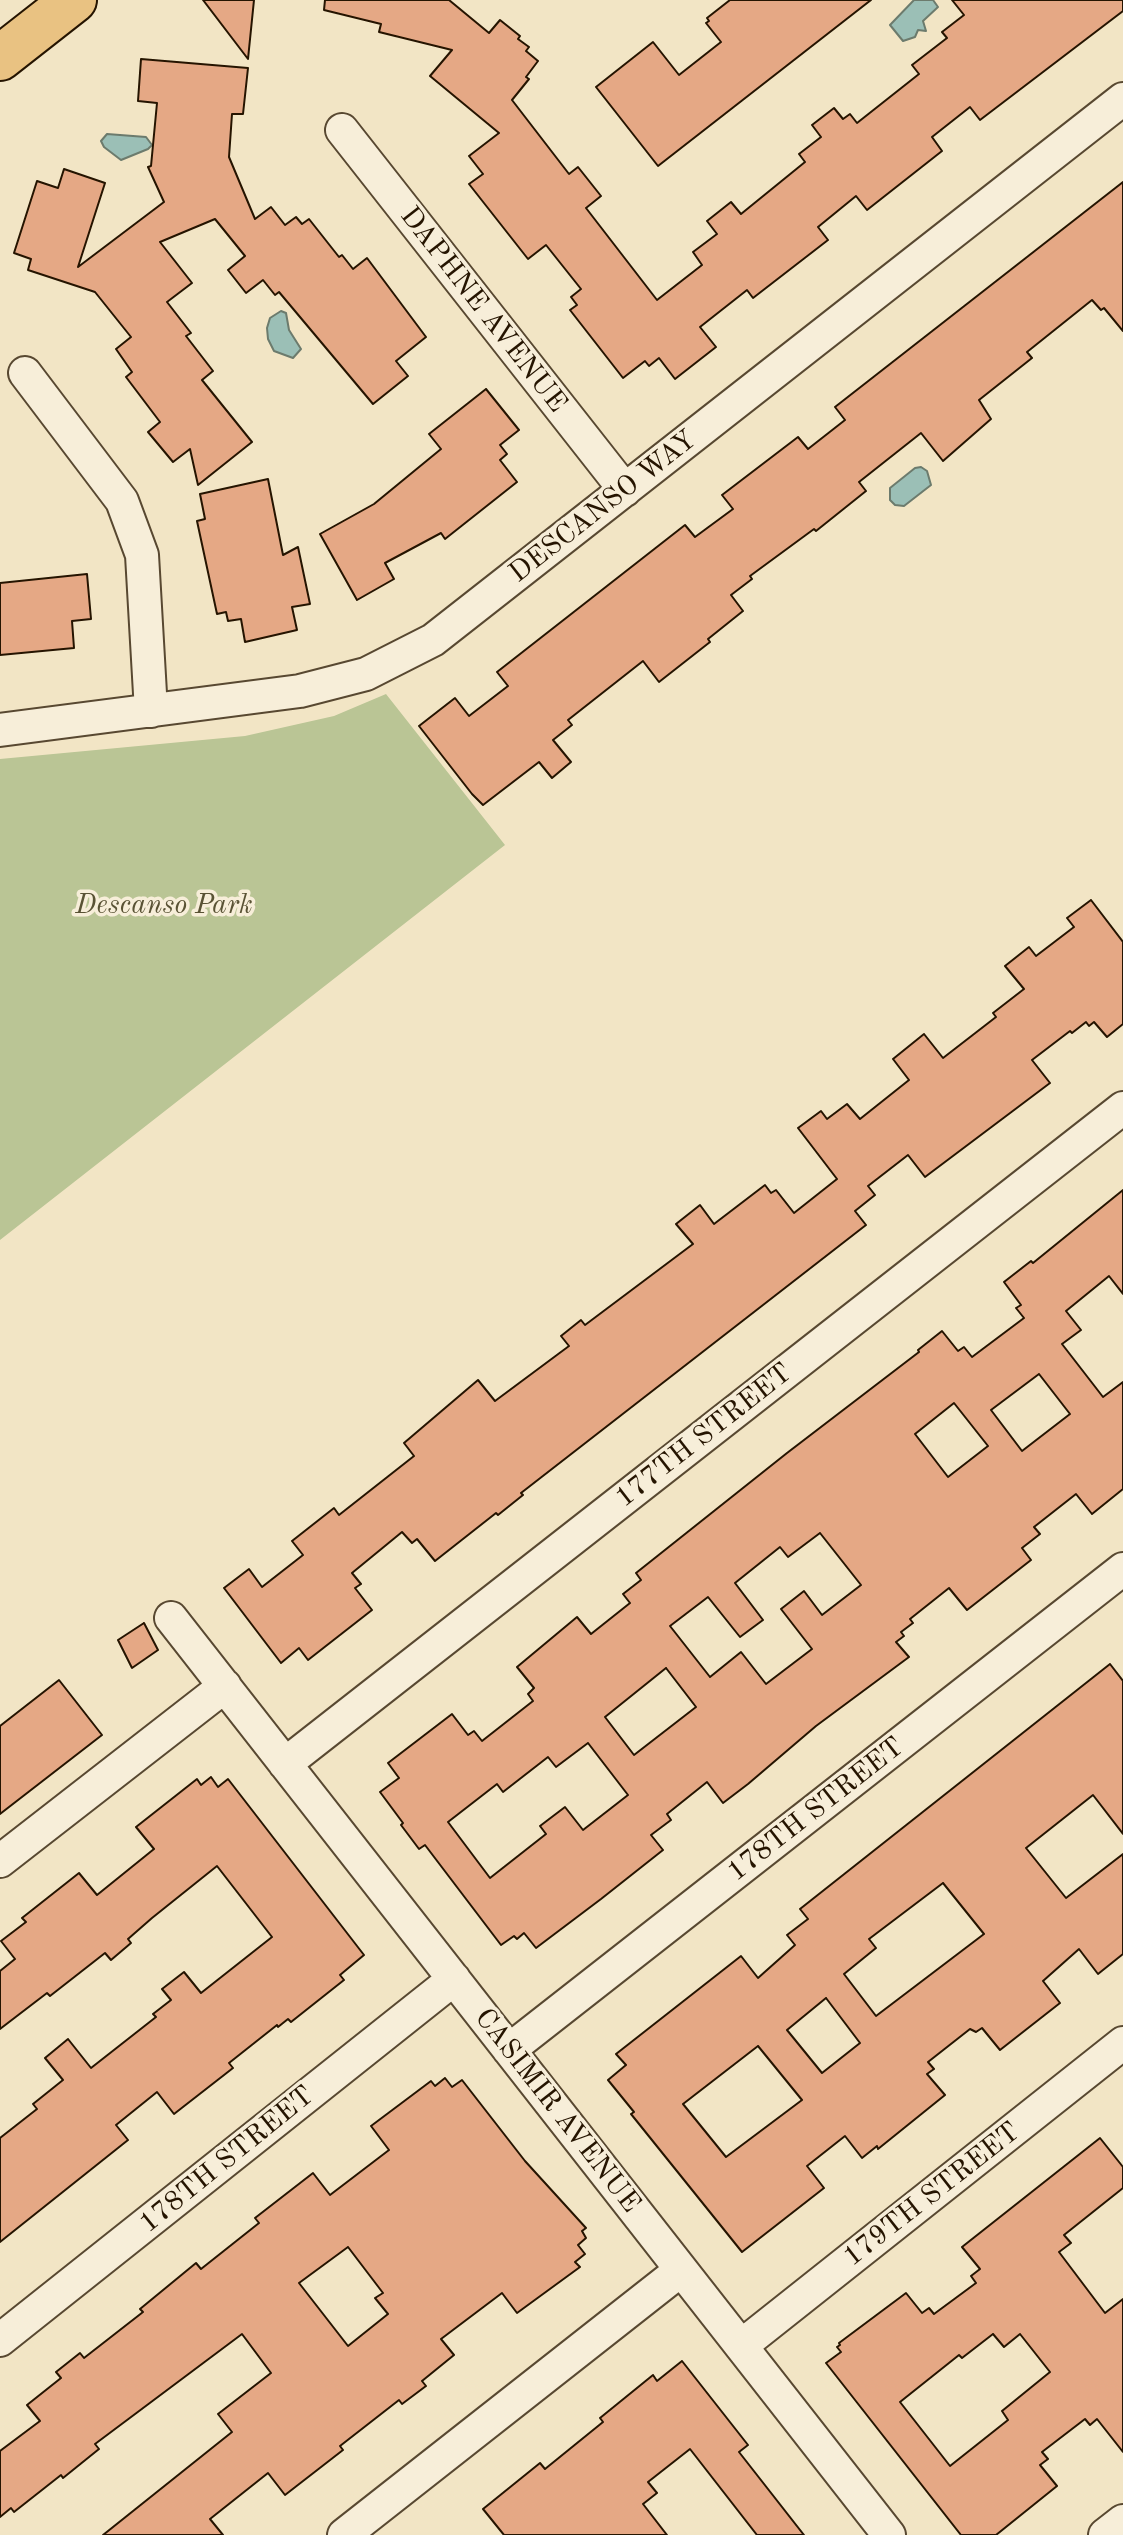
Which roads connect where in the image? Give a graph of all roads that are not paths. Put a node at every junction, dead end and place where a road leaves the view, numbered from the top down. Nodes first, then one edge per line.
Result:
1 (74, 0) edge
2 (0, 58) edge
3 (1123, 99) edge
4 (342, 130) dead end
5 (25, 373) dead end
6 (625, 490) junction
7 (151, 711) junction
8 (0, 730) edge
9 (1123, 1108) edge
10 (1123, 1569) edge
11 (171, 1618) dead end
12 (225, 1686) junction
13 (285, 1764) junction
14 (0, 1861) edge
15 (454, 1979) junction
16 (1123, 2043) edge
17 (509, 2050) junction
18 (681, 2270) junction
19 (0, 2340) edge
20 (741, 2346) junction
21 (1123, 2521) edge
22 (344, 2535) edge
23 (889, 2535) edge
24 (1105, 2535) edge

1 - 2 main road
3 - 6 street, DESCANSO WAY
4 - 6 street, DAPHNE AVENUE
5 - 7 street
6 - 7 street, DESCANSO WAY
7 - 8 street, DESCANSO WAY
9 - 13 street, 177TH STREET
10 - 17 street, 178TH STREET
11 - 12 street, CASIMIR AVENUE
12 - 13 street, CASIMIR AVENUE
12 - 14 street
13 - 15 street, CASIMIR AVENUE
15 - 17 street, CASIMIR AVENUE
15 - 19 street, 178TH STREET
16 - 20 street, 179TH STREET
17 - 18 street, CASIMIR AVENUE
18 - 20 street, CASIMIR AVENUE
18 - 22 street
20 - 23 street, CASIMIR AVENUE
21 - 24 street

